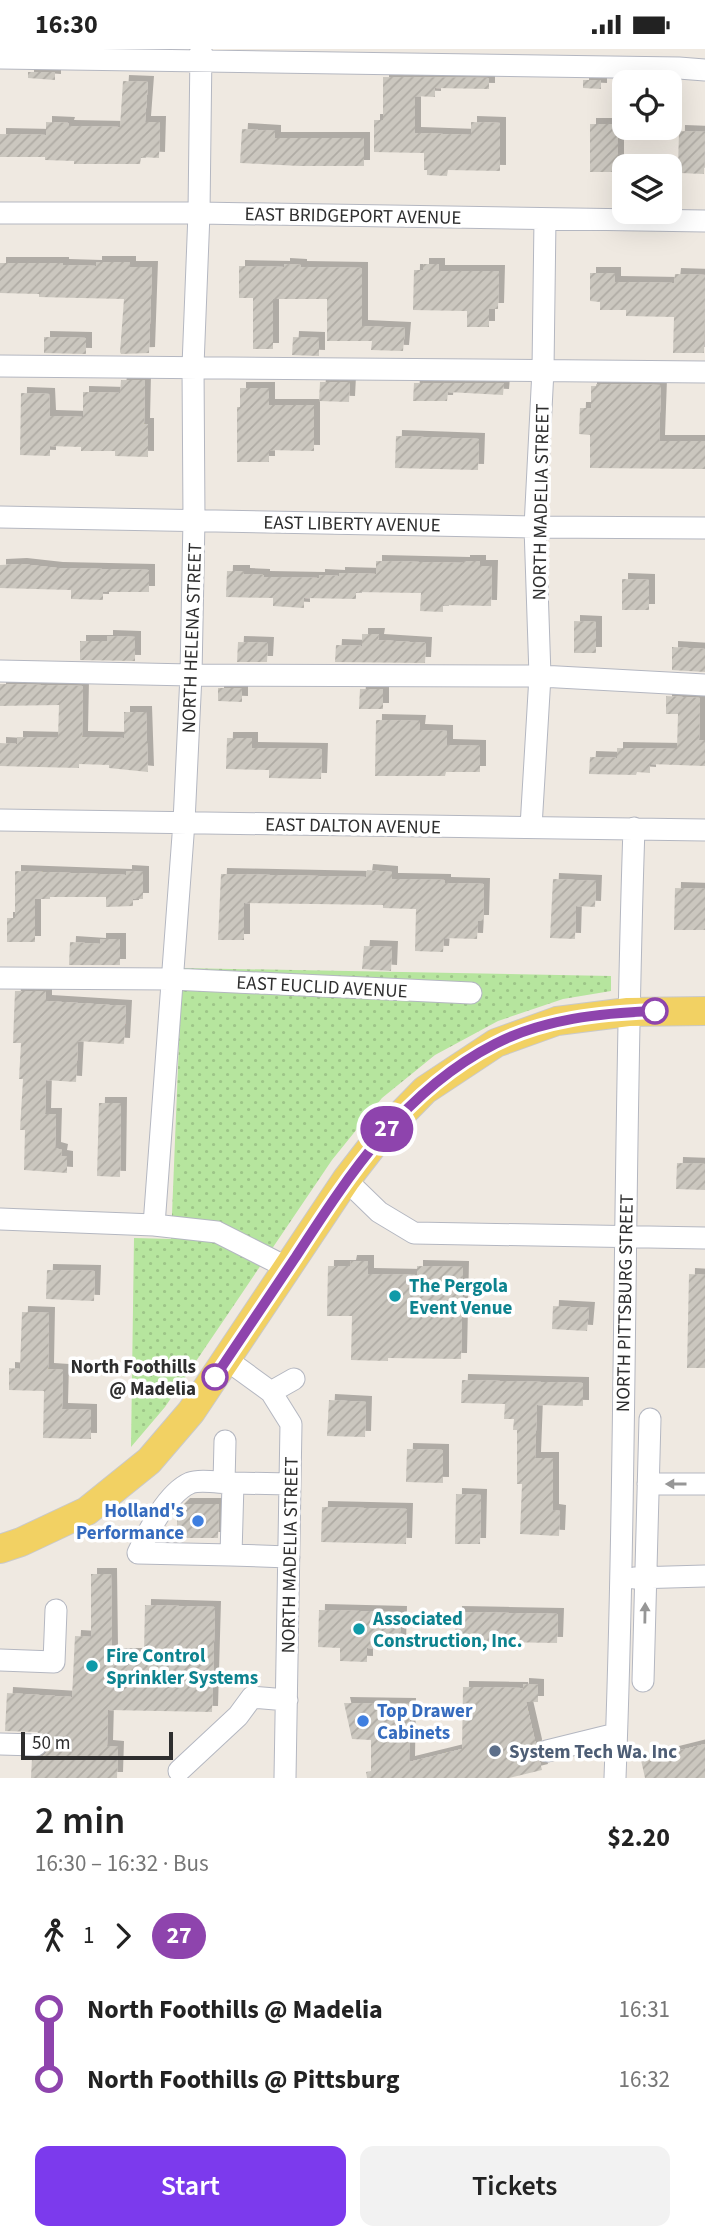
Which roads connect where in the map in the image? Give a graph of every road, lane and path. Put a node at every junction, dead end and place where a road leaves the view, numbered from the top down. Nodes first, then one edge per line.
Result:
1 (201, 55) edge
2 (0, 58) edge
3 (705, 70) edge
4 (0, 213) edge
5 (199, 213) junction
6 (545, 219) junction
7 (705, 221) edge
8 (0, 366) edge
9 (192, 366) junction
10 (543, 370) junction
11 (705, 372) edge
12 (0, 517) edge
13 (194, 519) junction
14 (536, 527) junction
15 (705, 528) edge
16 (0, 671) edge
17 (191, 675) junction
18 (540, 676) junction
19 (705, 685) edge
20 (0, 820) edge
21 (184, 823) junction
22 (531, 827) junction
23 (634, 828) junction
24 (705, 830) edge
25 (0, 978) edge
26 (172, 979) junction
27 (471, 993) dead end
28 (705, 1011) edge
29 (628, 1012) junction
30 (346, 1180) junction
31 (0, 1219) edge
32 (154, 1225) junction
33 (625, 1237) junction
34 (705, 1238) edge
35 (288, 1268) junction
36 (227, 1360) junction
37 (294, 1380) dead end
38 (271, 1392) junction
39 (650, 1419) dead end
40 (225, 1441) dead end
41 (228, 1483) junction
42 (648, 1484) junction
43 (705, 1484) edge
44 (290, 1485) junction
45 (0, 1549) edge
46 (231, 1555) junction
47 (289, 1556) junction
48 (705, 1576) edge
49 (645, 1578) junction
50 (620, 1579) junction
51 (57, 1610) dead end
52 (0, 1660) edge
53 (643, 1681) dead end
54 (287, 1700) junction
55 (616, 1734) junction
56 (0, 1744) edge
57 (36, 1745) dead end
58 (547, 1751) dead end
59 (179, 1770) dead end
60 (285, 1778) edge
61 (615, 1778) edge

1 - 2 street
1 - 3 street
1 - 5 street, NORTH HELENA STREET
4 - 5 street, EAST BRIDGEPORT AVENUE
5 - 6 street, EAST BRIDGEPORT AVENUE
5 - 9 street, NORTH HELENA STREET
6 - 7 street, EAST BRIDGEPORT AVENUE
6 - 10 street, NORTH MADELIA STREET
8 - 9 street
9 - 10 street
9 - 13 street, NORTH HELENA STREET
10 - 11 street
10 - 14 street, NORTH MADELIA STREET
12 - 13 street, EAST LIBERTY AVENUE
13 - 14 street, EAST LIBERTY AVENUE
13 - 17 street, NORTH HELENA STREET
14 - 15 street, EAST LIBERTY AVENUE
14 - 18 street, NORTH MADELIA STREET
16 - 17 street
17 - 18 street
17 - 21 street, NORTH HELENA STREET
18 - 19 street
18 - 22 street, NORTH MADELIA STREET
20 - 21 street, EAST DALTON AVENUE
21 - 22 street, EAST DALTON AVENUE
21 - 26 street, NORTH HELENA STREET
22 - 23 street, EAST DALTON AVENUE
23 - 24 street, EAST DALTON AVENUE
23 - 29 street, NORTH PITTSBURG STREET
25 - 26 street, EAST EUCLID AVENUE
26 - 27 street, EAST EUCLID AVENUE
26 - 32 street, NORTH HELENA STREET
28 - 29 main road
29 - 30 main road
29 - 33 street, NORTH PITTSBURG STREET
30 - 33 street
30 - 35 main road
31 - 32 street
32 - 35 street
33 - 34 street
33 - 50 street, NORTH PITTSBURG STREET
35 - 36 main road
36 - 38 street, NORTH MADELIA STREET
36 - 45 main road
37 - 38 street
38 - 44 street, NORTH MADELIA STREET
39 - 42 street
40 - 41 street
41 - 44 street
41 - 46 street
41 - 46 street
43 -> 42 street
42 - 49 street
44 - 47 street, NORTH MADELIA STREET
46 - 47 street
47 - 54 street, NORTH MADELIA STREET
48 - 49 street
49 - 50 street
53 -> 49 street
50 - 55 street, NORTH PITTSBURG STREET
51 - 52 street
54 - 59 street
54 - 60 street, NORTH MADELIA STREET
55 - 58 street
55 - 61 street, NORTH PITTSBURG STREET
56 - 57 street

